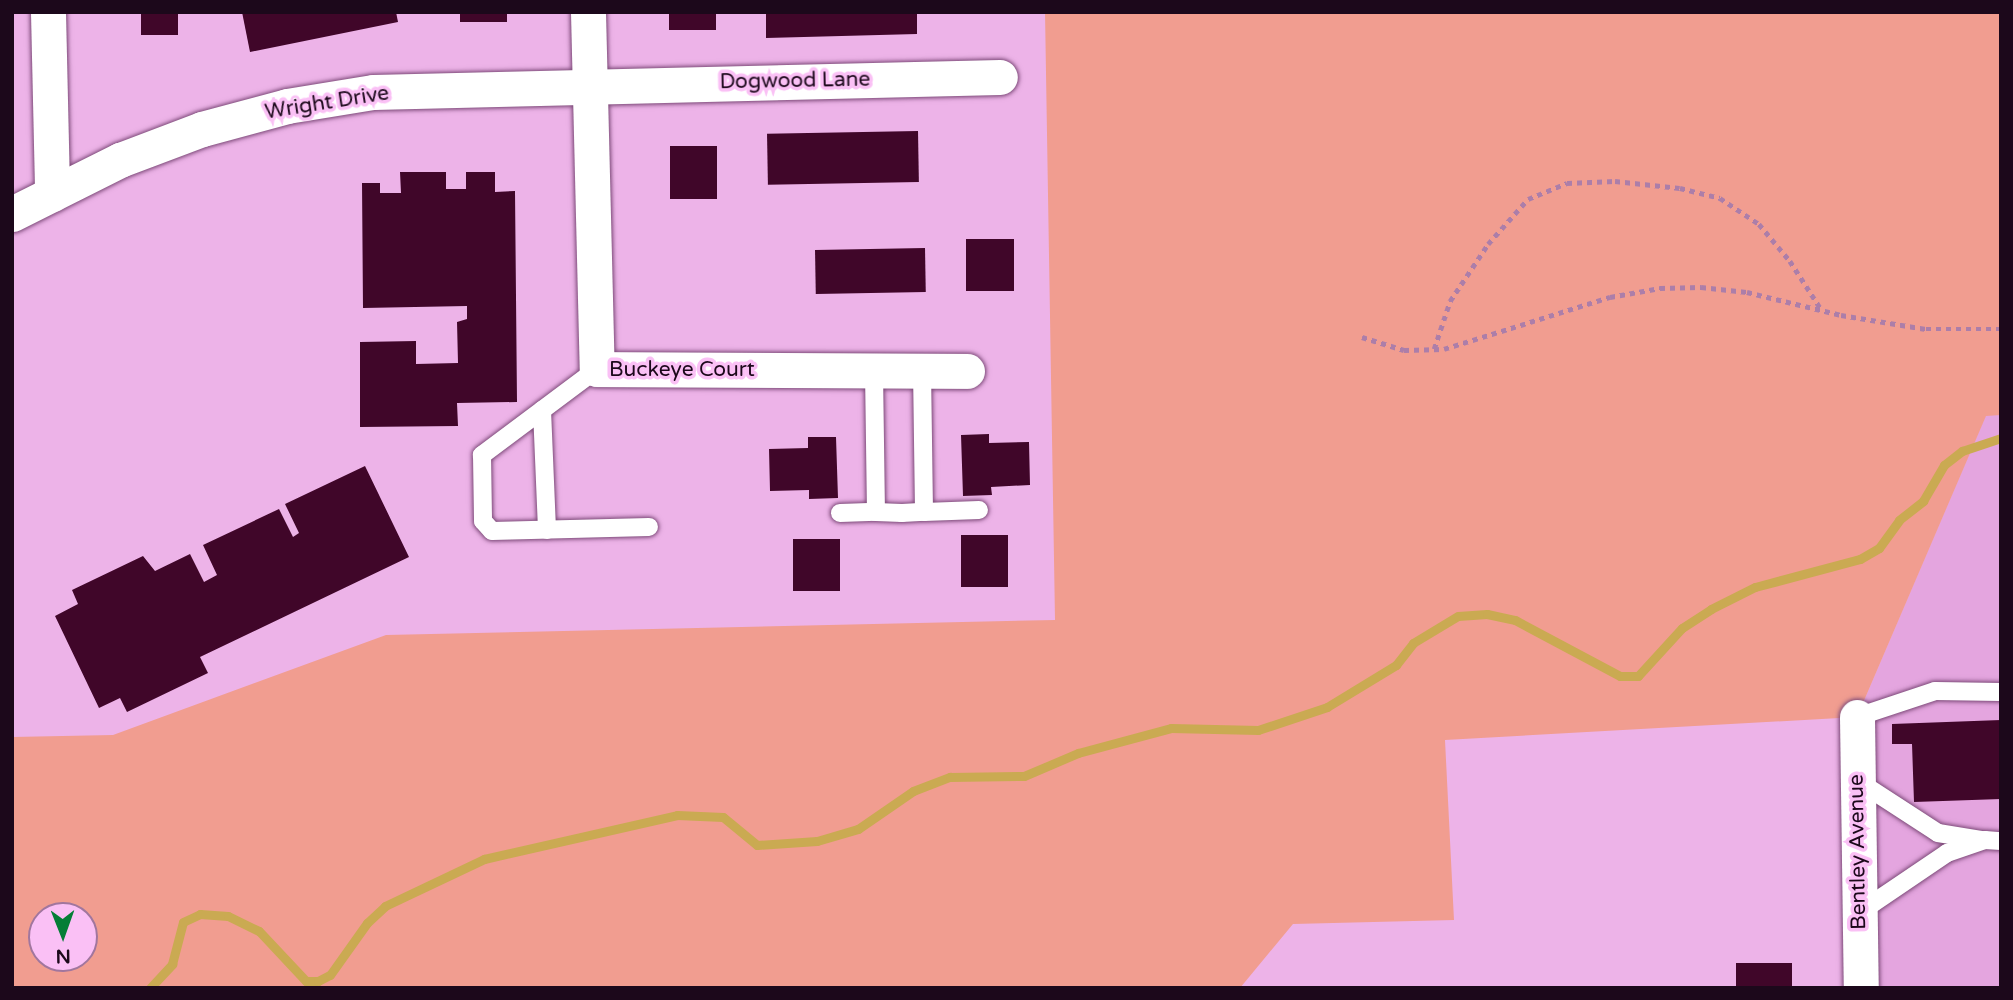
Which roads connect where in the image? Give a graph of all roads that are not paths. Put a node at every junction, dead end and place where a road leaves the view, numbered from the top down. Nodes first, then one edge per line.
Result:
1 (48, 12) edge
2 (587, 12) edge
3 (1000, 77) dead end
4 (589, 85) junction
5 (52, 194) junction
6 (12, 214) edge
7 (597, 369) junction
8 (874, 371) junction
9 (922, 371) junction
10 (967, 371) dead end
11 (542, 410) junction
12 (979, 510) dead end
13 (876, 512) junction
14 (924, 512) junction
15 (840, 513) dead end
16 (649, 527) dead end
17 (547, 530) junction
18 (2001, 692) edge
19 (1857, 717) joint
20 (1856, 779) junction
21 (1993, 841) edge
22 (1858, 913) junction
23 (1861, 988) edge

1 - 5 street
2 - 4 street
3 - 4 street, Dogwood Lane
4 - 5 street, Wright Drive
4 - 7 street, Buckeye Court
5 - 6 street, Wright Drive
7 - 8 street, Buckeye Court
7 - 11 lane
8 - 9 street, Buckeye Court
8 - 13 lane
9 - 10 street, Buckeye Court
9 - 14 lane
11 - 17 lane
11 - 17 lane
12 - 14 lane
13 - 14 lane
13 - 15 lane
16 - 17 lane
18 - 19 lane
19 - 20 street, Bentley Avenue
20 - 21 lane
20 - 22 street, Bentley Avenue
21 - 22 lane
22 - 23 street, Bentley Avenue

